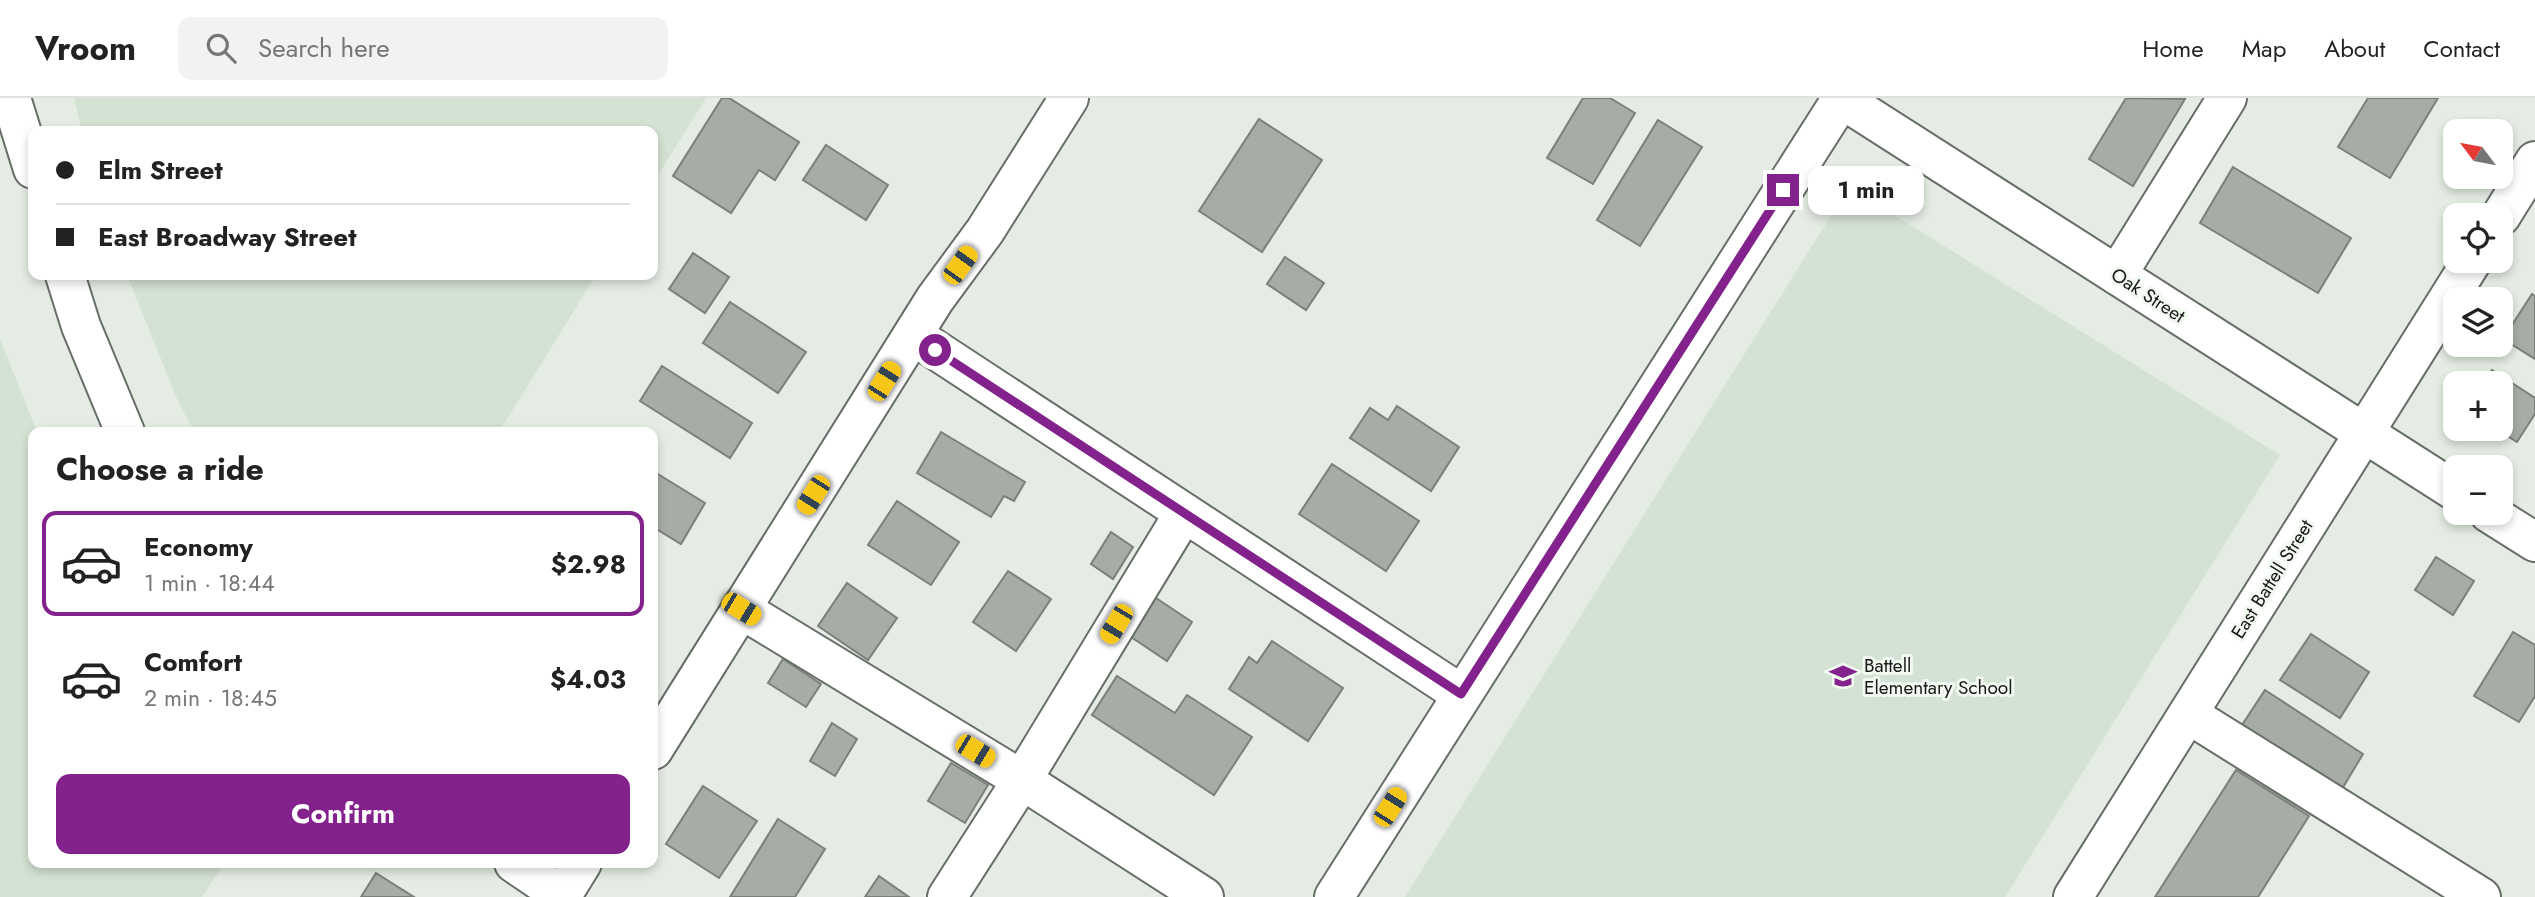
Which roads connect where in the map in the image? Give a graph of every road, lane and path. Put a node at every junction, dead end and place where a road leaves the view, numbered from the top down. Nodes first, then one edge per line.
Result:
1 (11, 98) edge
2 (1069, 98) edge
3 (1841, 98) edge
4 (2227, 98) edge
5 (28, 153) edge
6 (2535, 162) edge
7 (2509, 203) edge
8 (2464, 273) edge
9 (2117, 275) junction
10 (67, 280) edge
11 (913, 335) junction
12 (123, 427) edge
13 (2363, 433) junction
14 (2443, 484) edge
15 (1184, 513) junction
16 (2507, 525) edge
17 (2535, 542) edge
18 (741, 609) junction
19 (1461, 694) junction
20 (2188, 714) junction
21 (658, 742) edge
22 (1022, 780) junction
23 (521, 868) edge
24 (579, 868) edge
25 (562, 897) edge
26 (947, 897) edge
27 (1204, 897) edge
28 (1334, 897) edge
29 (2073, 897) edge
30 (2481, 897) edge

1 - 5 street
2 - 11 street
3 - 9 street, Oak Street
3 - 19 street
4 - 9 street
6 - 7 street
8 - 13 street, East Battell Street
9 - 13 street, Oak Street
10 - 12 street
11 - 15 street
11 - 18 street
13 - 14 street, Oak Street
13 - 20 street, East Battell Street
15 - 19 street
15 - 22 street
16 - 17 street
18 - 21 street
18 - 22 street
19 - 28 street
20 - 29 street, East Battell Street
20 - 30 street
22 - 26 street
22 - 27 street
23 - 25 street
24 - 25 street

